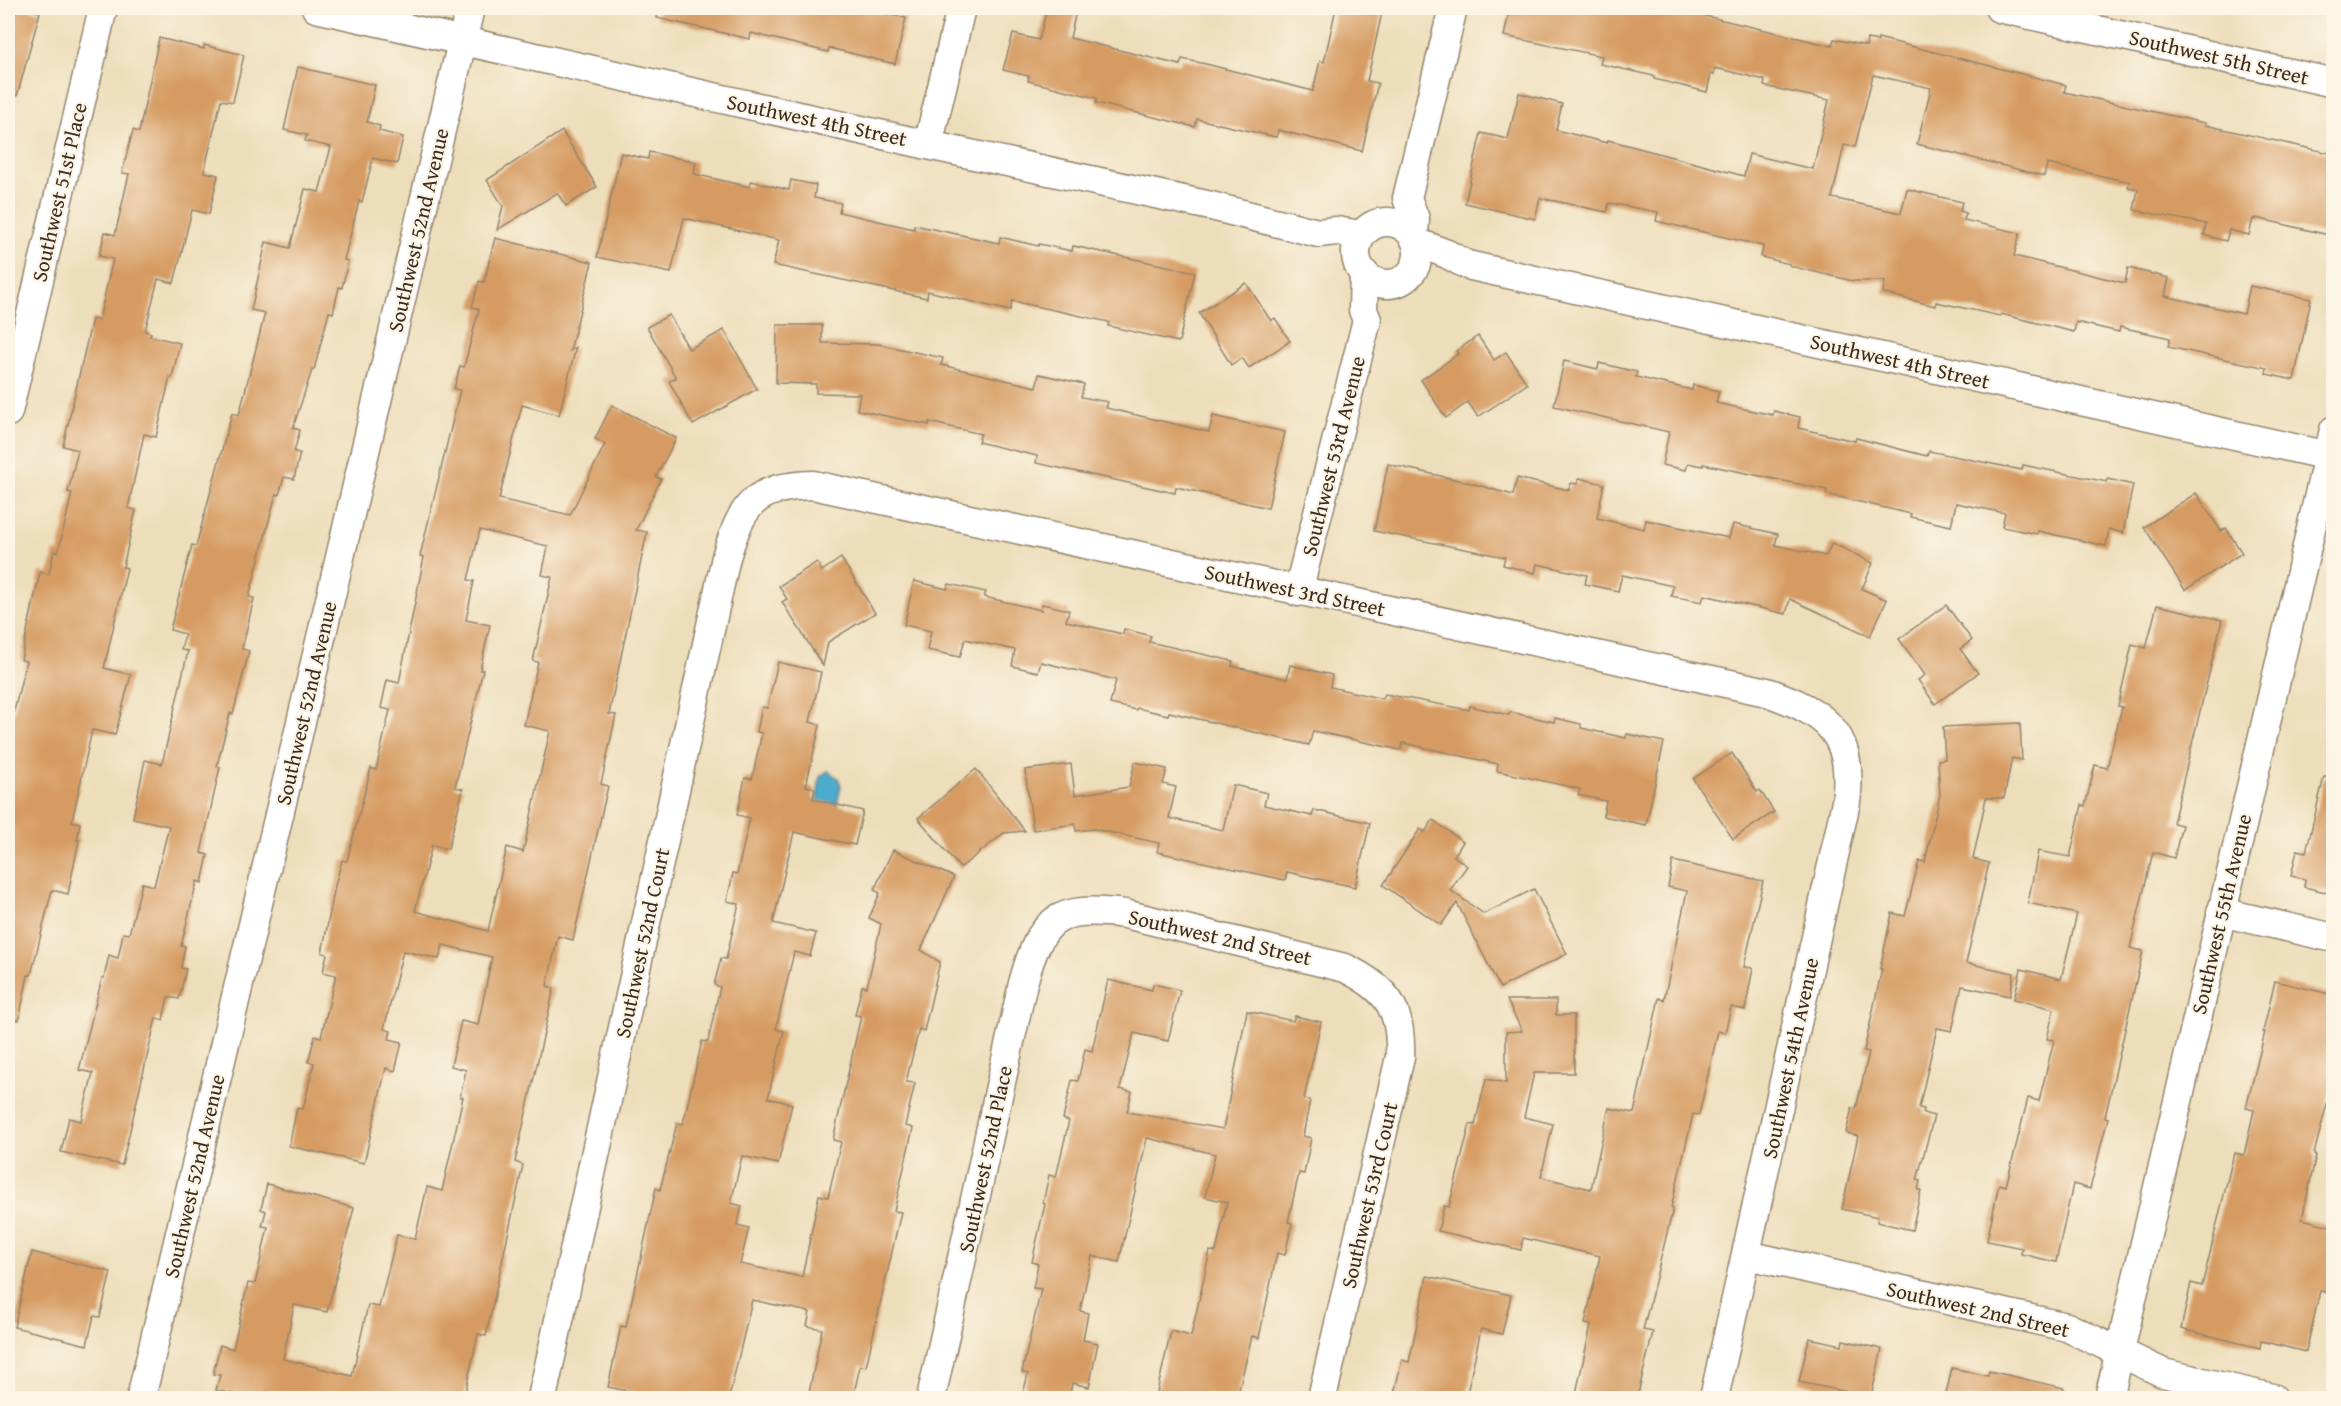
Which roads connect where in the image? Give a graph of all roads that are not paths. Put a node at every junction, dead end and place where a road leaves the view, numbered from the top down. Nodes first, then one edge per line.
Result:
1 (103, 8) edge
2 (316, 8) edge
3 (470, 8) edge
4 (961, 8) edge
5 (1453, 8) edge
6 (1999, 8) edge
7 (462, 41) junction
8 (2334, 83) edge
9 (928, 145) junction
10 (1407, 198) junction
11 (1388, 222) junction
12 (1415, 240) junction
13 (1361, 256) junction
14 (1467, 265) junction
15 (1404, 276) junction
16 (1367, 320) junction
17 (8, 412) edge
18 (2332, 448) edge
19 (759, 496) joint
20 (1299, 592) junction
21 (1826, 722) joint
22 (2221, 912) junction
23 (1050, 924) joint
24 (2334, 938) edge
25 (1384, 993) joint
26 (1747, 1255) junction
27 (2120, 1352) junction
28 (141, 1398) edge
29 (542, 1398) edge
30 (932, 1398) edge
31 (1322, 1398) edge
32 (1714, 1398) edge
33 (2109, 1398) edge
34 (2273, 1398) edge

1 - 17 street, Southwest 51st Place
2 - 7 street, Southwest 4th Street
3 - 7 street, Southwest 52nd Avenue
4 - 9 street
5 - 10 street
6 - 8 street, Southwest 5th Street
7 - 9 street, Southwest 4th Street
7 - 28 street, Southwest 52nd Avenue
9 - 13 street, Southwest 4th Street
10 - 11 street
10 - 12 street
11 - 12 street, Southwest 4th Street
11 - 13 street
12 - 14 street, Southwest 4th Street
12 - 15 street
13 - 15 street, Southwest 4th Street
13 - 16 street, Southwest 53rd Avenue
14 - 15 street, Southwest 4th Street
14 - 18 street, Southwest 4th Street
15 - 16 street
16 - 20 street, Southwest 53rd Avenue
18 - 22 street, Southwest 55th Avenue
19 - 20 street, Southwest 3rd Street
19 - 29 street, Southwest 52nd Court
20 - 21 street, Southwest 3rd Street
21 - 26 street, Southwest 54th Avenue
22 - 24 street
22 - 27 street, Southwest 55th Avenue
23 - 25 street, Southwest 2nd Street
23 - 30 street, Southwest 52nd Place
25 - 31 street, Southwest 53rd Court
26 - 27 street, Southwest 2nd Street
26 - 32 street, Southwest 54th Avenue
27 - 33 street, Southwest 55th Avenue
27 - 34 street, Southwest 2nd Street

